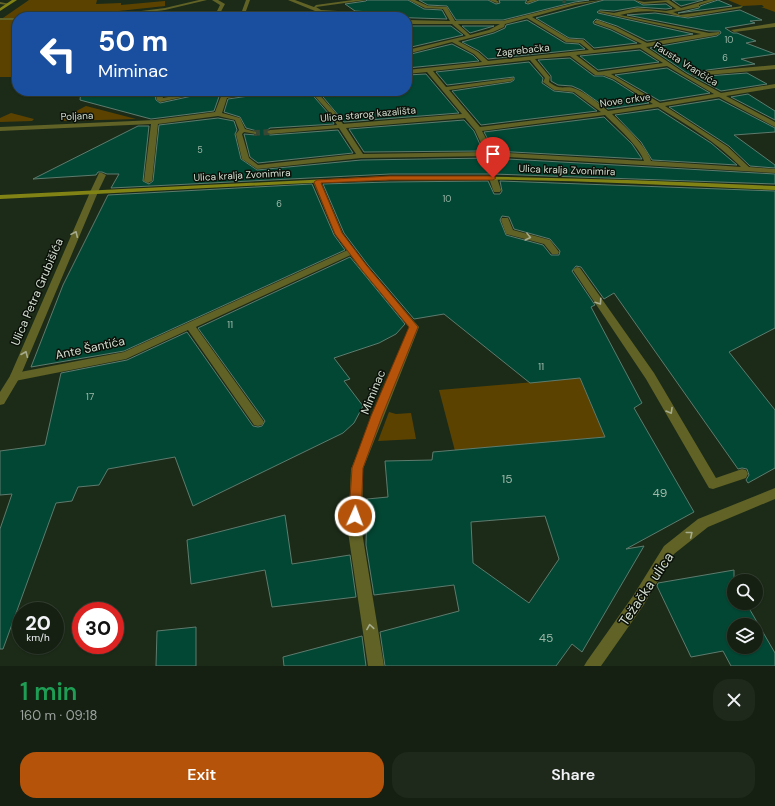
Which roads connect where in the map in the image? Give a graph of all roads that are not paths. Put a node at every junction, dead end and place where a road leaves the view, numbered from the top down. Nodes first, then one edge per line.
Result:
1 (15, 0) edge
2 (205, 0) edge
3 (214, 0) edge
4 (248, 0) edge
5 (290, 0) edge
6 (364, 0) edge
7 (411, 0) edge
8 (491, 0) edge
9 (536, 0) edge
10 (601, 0) edge
11 (638, 0) edge
12 (714, 0) edge
13 (497, 2) dead end
14 (528, 2) dead end
15 (0, 3) edge
16 (8, 4) junction
17 (310, 6) junction
18 (541, 8) dead end
19 (742, 8) dead end
20 (680, 9) junction
21 (0, 10) edge
22 (549, 11) junction
23 (139, 12) edge
24 (219, 12) edge
25 (245, 12) edge
26 (320, 12) edge
27 (600, 12) dead end
28 (666, 12) junction
29 (612, 15) junction
30 (527, 16) junction
31 (0, 19) edge
32 (12, 19) edge
33 (764, 20) dead end
34 (412, 22) edge
35 (452, 22) junction
36 (503, 22) junction
37 (597, 22) dead end
38 (774, 26) edge
39 (734, 30) dead end
40 (717, 33) dead end
41 (708, 34) junction
42 (470, 37) junction
43 (454, 41) junction
44 (643, 46) junction
45 (412, 51) edge
46 (594, 52) junction
47 (572, 54) junction
48 (532, 59) junction
49 (487, 64) junction
50 (668, 64) junction
51 (775, 67) edge
52 (428, 69) junction
53 (412, 71) edge
54 (604, 73) junction
55 (707, 73) tunnel mouth
56 (692, 74) tunnel mouth
57 (684, 75) junction
58 (511, 79) dead end
59 (775, 86) edge
60 (444, 89) junction
61 (718, 95) junction
62 (159, 96) edge
63 (183, 96) edge
64 (224, 96) edge
65 (318, 96) edge
66 (660, 105) junction
67 (608, 113) junction
68 (218, 114) junction
69 (467, 116) junction
70 (155, 122) junction
71 (775, 125) edge
72 (340, 127) junction
73 (0, 128) edge
74 (478, 129) junction
75 (242, 130) junction
76 (270, 132) tunnel mouth
77 (254, 133) tunnel mouth
78 (490, 154) junction
79 (361, 156) junction
80 (648, 164) junction
81 (747, 169) junction
82 (775, 170) edge
83 (102, 175) dead end
84 (493, 178) junction
85 (148, 181) dead end
86 (317, 182) junction
87 (775, 188) edge
88 (497, 190) dead end
89 (94, 192) junction
90 (0, 198) edge
91 (505, 220) dead end
92 (352, 251) junction
93 (555, 252) dead end
94 (577, 270) dead end
95 (190, 326) junction
96 (15, 377) junction
97 (0, 401) edge
98 (258, 422) dead end
99 (742, 474) dead end
100 (775, 493) edge
101 (376, 666) edge
102 (592, 666) edge

1 - 16 main road
2 - 23 street
3 - 24 street
4 - 25 street
5 - 17 street
6 - 17 street
7 - 35 street
8 - 13 street
9 - 14 street
10 - 22 street
11 - 20 street
12 - 20 street
15 - 16 street
16 - 21 main road
17 - 26 street
18 - 22 street
19 - 28 street
20 - 28 street
22 - 30 street
27 - 29 street
28 - 29 street
29 - 41 street
30 - 36 street
30 - 46 street
31 - 32 street
33 - 38 street
34 - 35 street
35 - 36 street
35 - 42 street
36 - 42 street
37 - 44 street, Fausta Vrančića
38 - 39 street
40 - 41 street
41 - 44 street, Zagrebačka
42 - 43 street
43 - 45 street
43 - 49 street
44 - 46 street, Zagrebačka
44 - 50 street, Fausta Vrančića
46 - 47 street, Zagrebačka
47 - 48 street, Zagrebačka
47 - 54 street
48 - 49 street, Zagrebačka
48 - 67 street
49 - 52 street, Zagrebačka
50 - 54 street
50 - 57 street, Fausta Vrančića
51 - 55 street
52 - 53 street, Zagrebačka
52 - 60 street
54 - 66 street
56 - 57 street
57 - 61 street, Fausta Vrančića
58 - 60 street
59 - 61 street, Nove crkve
60 - 69 street
61 - 66 street, Nove crkve
61 - 71 street, Fausta Vrančića
62 - 63 street
64 - 68 street
65 - 72 street
66 - 67 street, Nove crkve
66 - 81 street
67 - 74 street, Nove crkve
67 - 80 street
68 - 70 street, Poljana
68 - 75 street
69 - 72 street, Ulica starog kazališta
69 - 74 street
70 - 73 street, Poljana
70 - 85 street
72 - 76 street, Ulica starog kazališta
72 - 79 street
74 - 78 street
75 - 77 street
75 - 79 street, Ulica kralja Zvonimira
78 - 79 street, Ulica kralja Zvonimira
78 - 80 street, Ulica kralja Zvonimira
80 - 81 street, Ulica kralja Zvonimira
81 - 82 street, Ulica kralja Zvonimira
83 - 89 street, Ulica Petra Grubišića
84 - 86 main road, Ulica kralja Zvonimira
84 - 87 main road, Ulica kralja Zvonimira
84 - 88 street
86 - 89 main road, Ulica kralja Zvonimira
86 - 92 street, Miminac
89 - 90 main road
96 -> 89 street, Ulica Petra Grubišića
91 -> 93 street
92 - 95 street, Ante Šantića
101 -> 92 street, Miminac
94 -> 99 street
95 - 96 street, Ante Šantića
95 - 98 street
96 - 97 street, Ulica Petra Grubišića
102 -> 100 street, Težačka ulica

